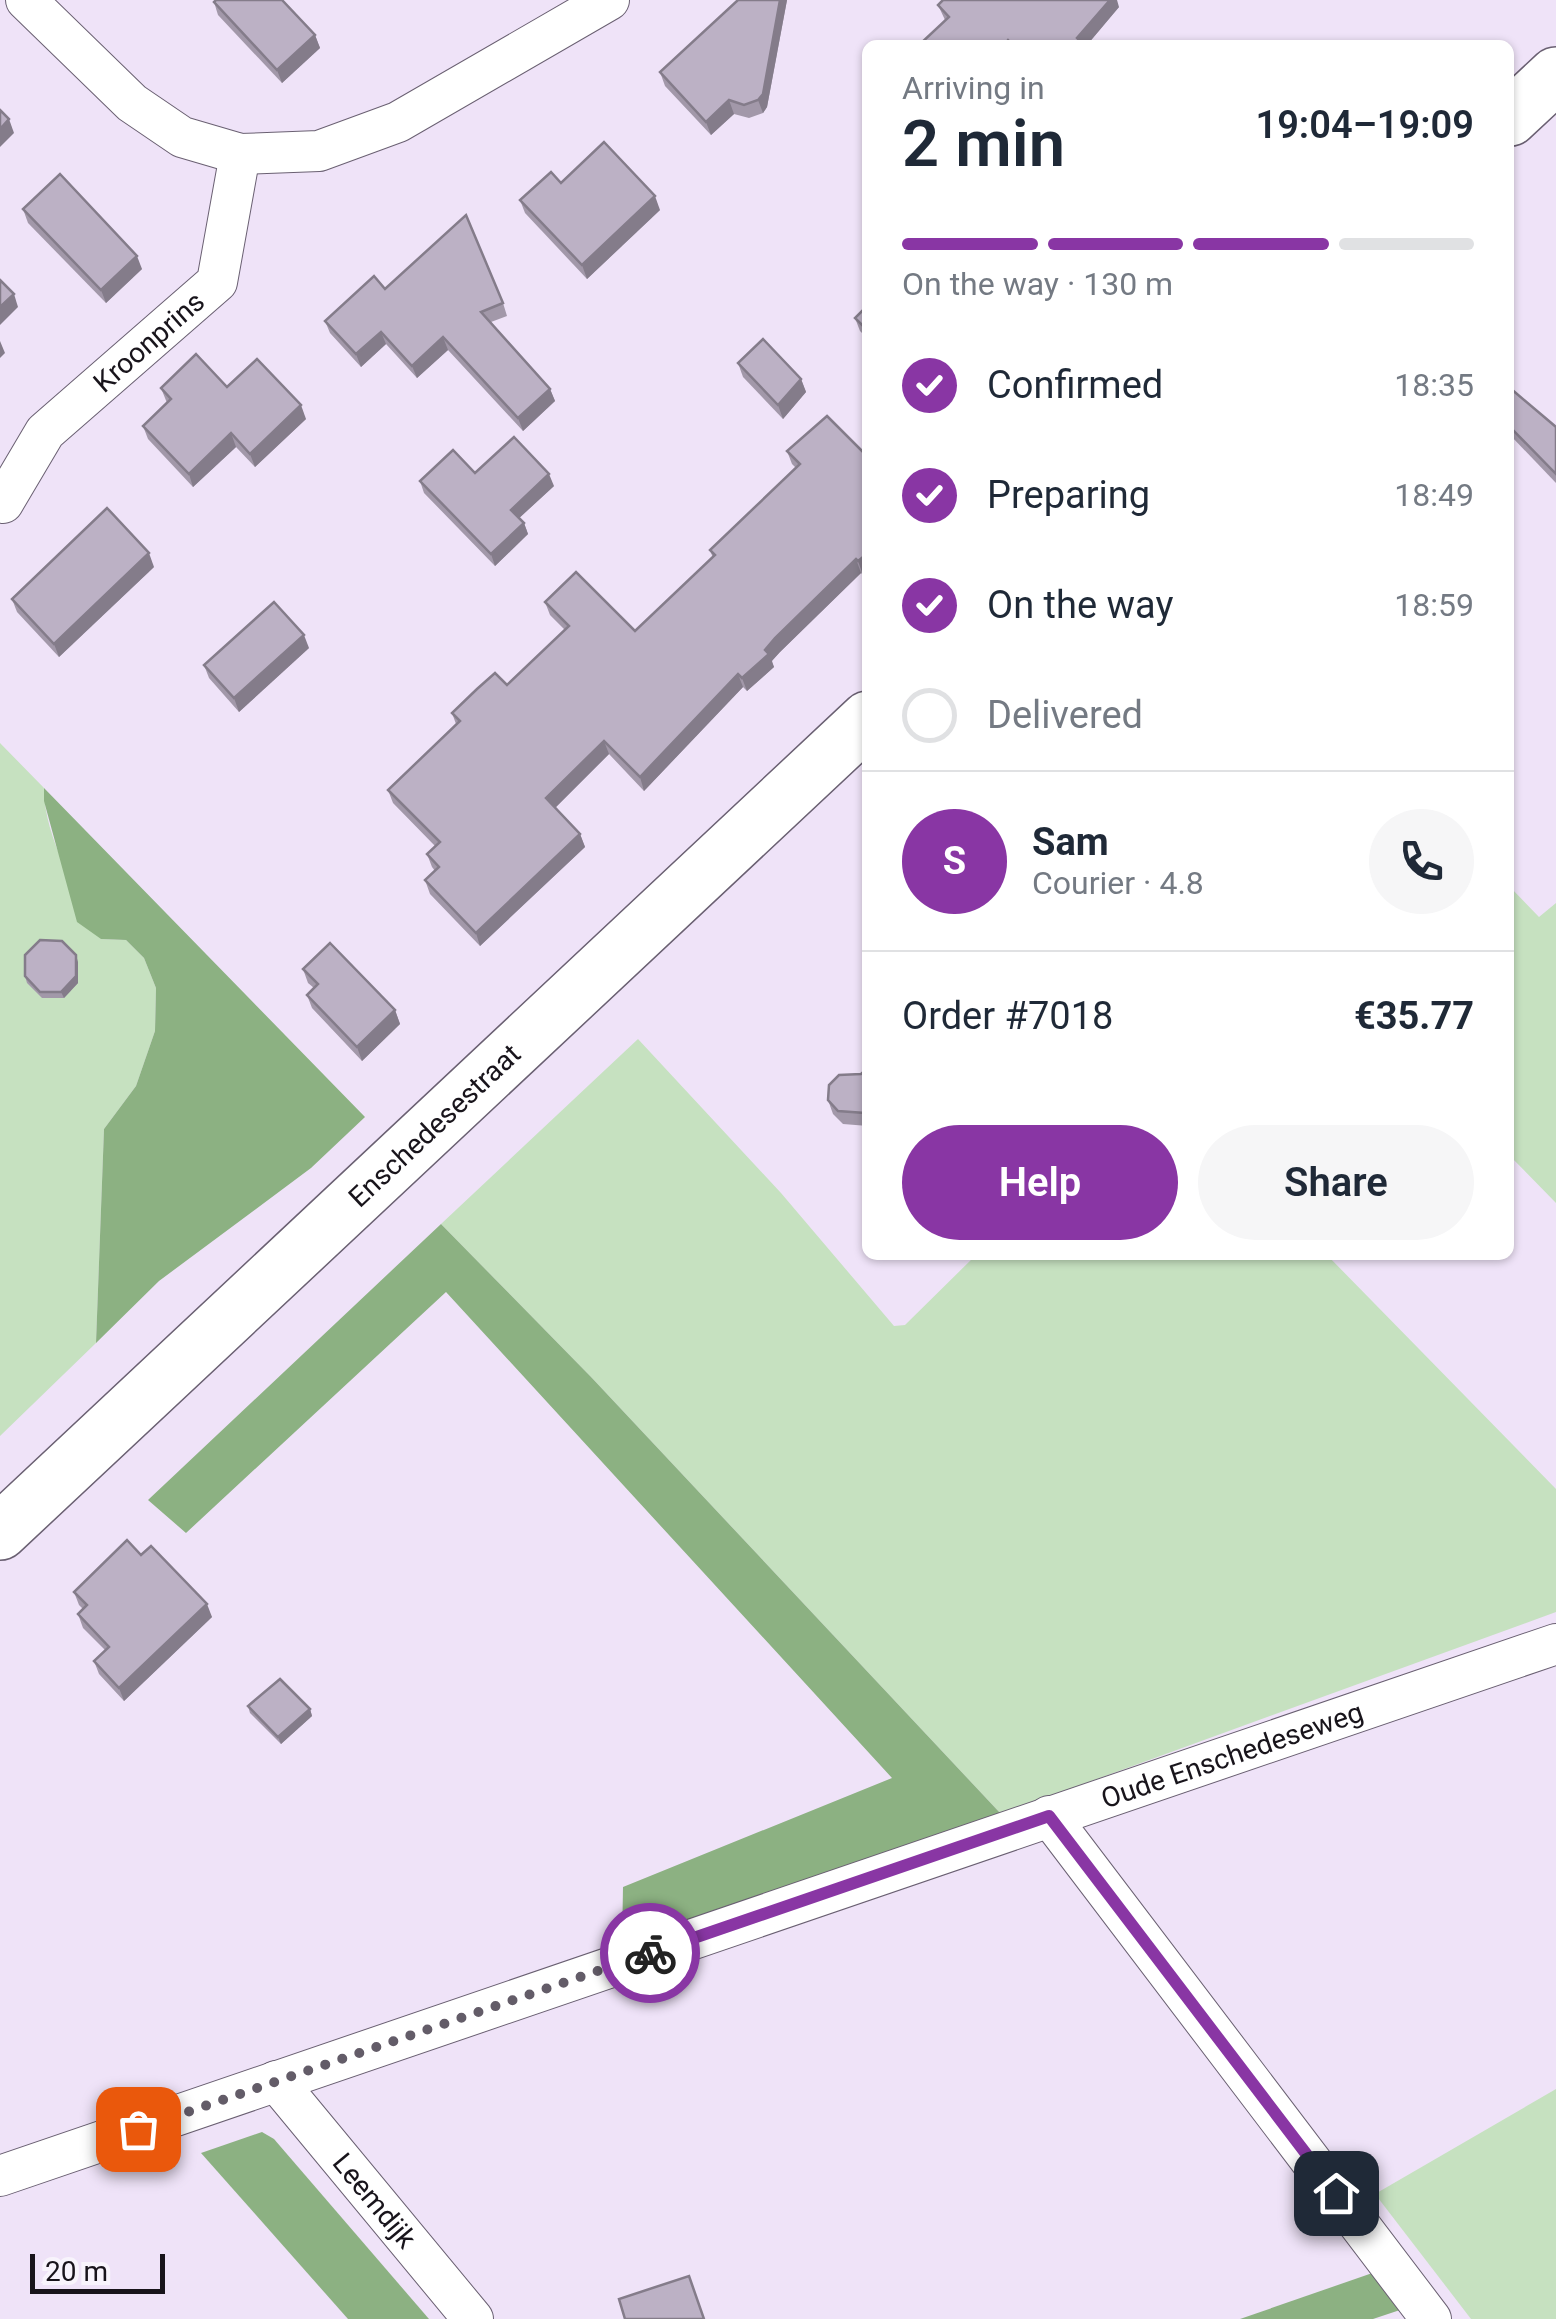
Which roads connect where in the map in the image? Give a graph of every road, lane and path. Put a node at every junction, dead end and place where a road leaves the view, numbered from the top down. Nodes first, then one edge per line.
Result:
1 (26, 0) edge
2 (609, 0) edge
3 (1556, 75) edge
4 (1514, 114) edge
5 (240, 154) junction
6 (3, 503) dead end
7 (862, 725) edge
8 (0, 1532) edge
9 (1556, 1644) edge
10 (1049, 1816) junction
11 (276, 2082) junction
12 (0, 2176) edge
13 (473, 2319) edge
14 (1431, 2319) edge

1 - 5 street
2 - 5 street
3 - 4 main road
5 - 6 street, Kroonprins
7 - 8 main road, Enschedesestraat
9 - 10 street, Oude Enschedeseweg
10 - 11 street, Oude Enschedeseweg
10 - 14 street
11 - 12 street, Oude Enschedeseweg
11 - 13 street, Leemdijk

